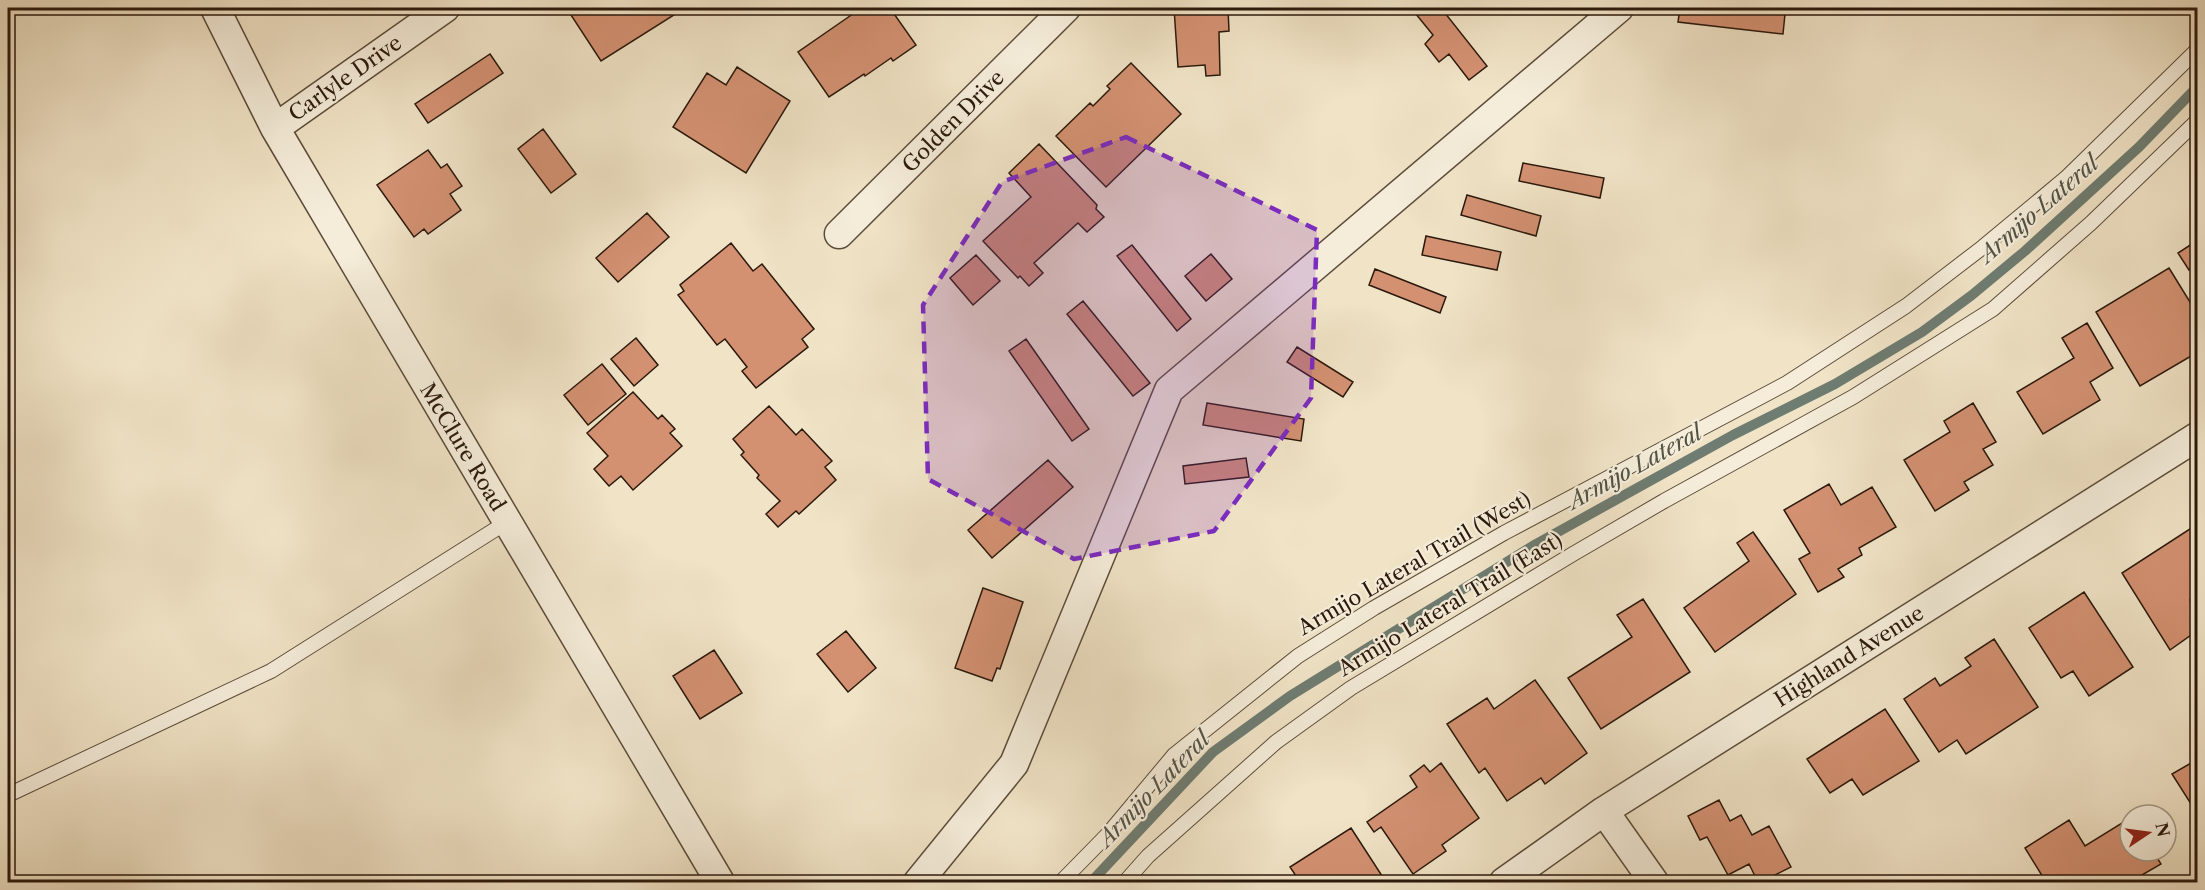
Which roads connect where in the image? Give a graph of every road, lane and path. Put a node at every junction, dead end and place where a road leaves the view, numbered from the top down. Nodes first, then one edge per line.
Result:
1 (215, 8) edge
2 (445, 8) edge
3 (1066, 8) edge
4 (1619, 8) edge
5 (2198, 49) edge
6 (2198, 120) edge
7 (275, 128) junction
8 (839, 234) dead end
9 (2198, 436) edge
10 (507, 522) junction
11 (8, 795) edge
12 (1604, 812) junction
13 (720, 882) edge
14 (918, 882) edge
15 (1061, 882) edge
16 (1125, 882) edge
17 (1504, 882) edge
18 (1654, 882) edge

1 - 7 street, McClure Road
2 - 7 street, Carlyle Drive
3 - 8 street, Golden Drive
4 - 14 street
5 - 15 lane, Armijo Lateral Trail (West)
6 - 16 lane, Armijo Lateral Trail (East)
7 - 10 street, McClure Road
9 - 12 street, Highland Avenue
10 - 11 lane
10 - 13 street, McClure Road
12 - 17 street, Highland Avenue
12 - 18 street

